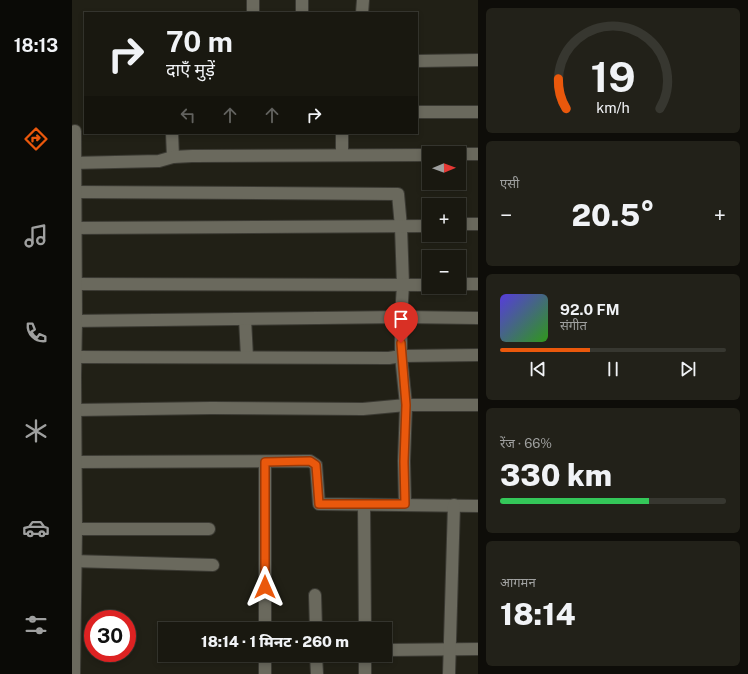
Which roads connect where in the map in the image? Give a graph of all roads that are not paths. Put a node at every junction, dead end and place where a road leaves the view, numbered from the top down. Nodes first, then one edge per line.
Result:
1 (253, 0) edge
2 (302, 0) edge
3 (363, 0) edge
4 (253, 12) edge
5 (302, 12) edge
6 (362, 12) edge
7 (478, 60) edge
8 (418, 61) edge
9 (418, 112) edge
10 (478, 112) edge
11 (75, 131) dead end
12 (172, 134) edge
13 (342, 134) edge
14 (422, 154) edge
15 (466, 154) edge
16 (478, 154) edge
17 (342, 155) junction
18 (173, 157) junction
19 (73, 163) edge
20 (75, 192) junction
21 (466, 224) edge
22 (478, 224) edge
23 (422, 226) edge
24 (402, 227) junction
25 (74, 228) edge
26 (74, 284) edge
27 (466, 284) edge
28 (478, 284) edge
29 (403, 285) junction
30 (422, 285) edge
31 (401, 317) junction
32 (478, 318) edge
33 (245, 320) junction
34 (74, 321) edge
35 (478, 355) edge
36 (74, 356) edge
37 (402, 356) junction
38 (248, 357) junction
39 (73, 376) edge
40 (406, 405) junction
41 (478, 405) edge
42 (75, 410) junction
43 (76, 462) junction
44 (265, 462) junction
45 (364, 504) junction
46 (405, 504) junction
47 (454, 505) junction
48 (478, 506) edge
49 (76, 529) junction
50 (209, 529) dead end
51 (73, 561) edge
52 (214, 565) dead end
53 (315, 595) dead end
54 (265, 622) edge
55 (316, 622) edge
56 (365, 622) edge
57 (73, 640) edge
58 (450, 649) junction
59 (478, 649) edge
60 (392, 650) edge
61 (265, 662) edge
62 (316, 662) edge
63 (365, 662) edge
64 (74, 674) edge
65 (265, 674) edge
66 (317, 674) edge
67 (365, 674) edge
68 (449, 674) edge

1 - 4 street
2 - 5 street
3 - 6 street
7 - 8 street
9 - 10 street
11 - 19 street
12 - 18 street
13 - 17 street
14 - 17 street
15 - 16 street
17 - 18 street
18 - 19 street
19 - 20 street
20 - 24 street
20 - 25 street
21 - 22 street
23 - 24 street
24 - 25 street
24 - 29 street
25 - 26 street
26 - 29 street
26 - 34 street
27 - 28 street
29 - 30 street
29 - 31 street
31 - 32 street
31 - 33 street
31 - 37 street
33 - 34 street
33 - 38 street
34 - 36 street
35 - 37 street
36 - 38 street
36 - 39 street
37 - 38 street
37 - 40 street
39 - 42 street
40 - 41 street
40 - 42 street
40 - 46 street
42 - 43 street
43 - 44 street
43 - 49 street
44 - 45 street
44 - 54 street
45 - 46 street
45 - 56 street
46 - 47 street
47 - 48 street
47 - 58 street
49 - 50 street
49 - 51 street
51 - 52 street
51 - 57 street
53 - 55 street
57 - 64 street
58 - 59 street
58 - 60 street
58 - 68 street
61 - 65 street
62 - 66 street
63 - 67 street

